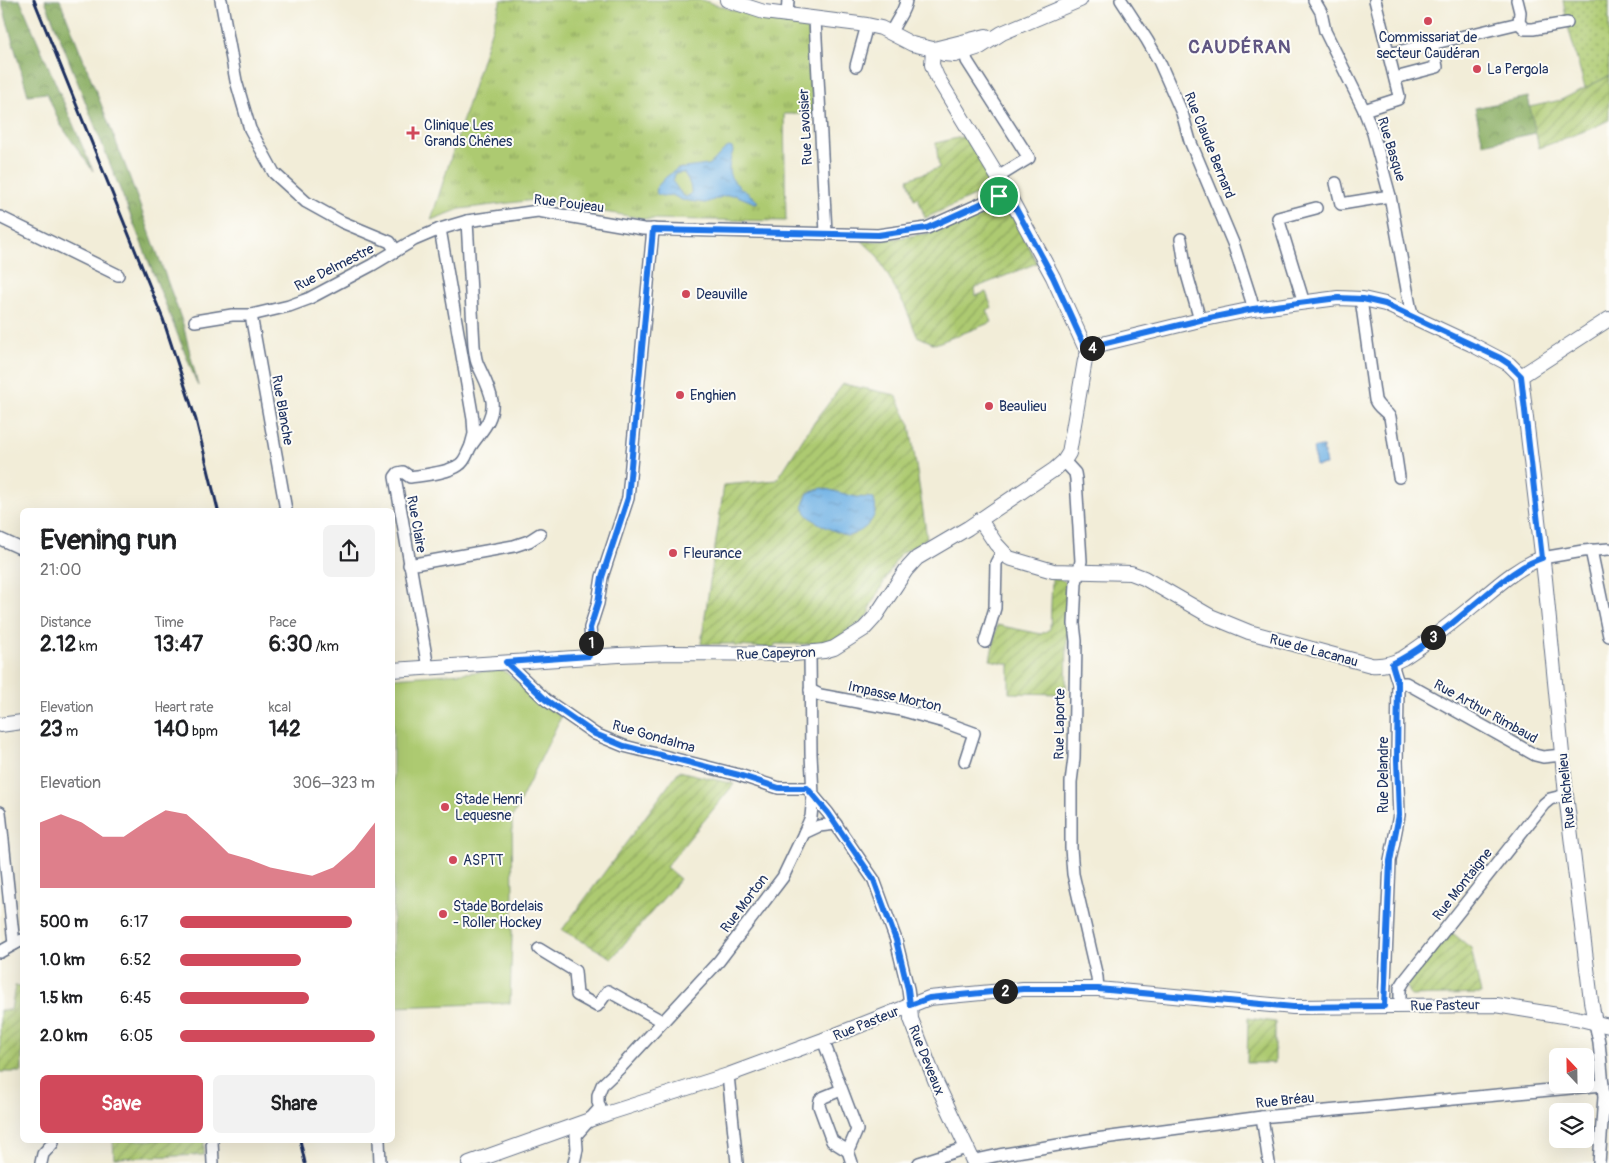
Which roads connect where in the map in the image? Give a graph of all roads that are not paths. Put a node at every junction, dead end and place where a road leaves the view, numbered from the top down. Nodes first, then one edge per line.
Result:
1 (221, 0) edge
2 (727, 0) edge
3 (788, 0) edge
4 (906, 0) edge
5 (1080, 0) edge
6 (1121, 0) edge
7 (1314, 0) edge
8 (1375, 0) edge
9 (1517, 0) edge
10 (787, 16) junction
11 (815, 19) junction
12 (1519, 23) junction
13 (1567, 23) dead end
14 (867, 24) junction
15 (891, 33) junction
16 (1002, 33) junction
17 (1432, 43) junction
18 (933, 49) junction
19 (965, 53) junction
20 (1388, 54) junction
21 (856, 66) dead end
22 (1395, 78) junction
23 (1364, 110) junction
24 (998, 177) junction
25 (1336, 183) dead end
26 (1007, 192) junction
27 (1390, 196) junction
28 (1316, 208) dead end
29 (0, 217) edge
30 (467, 220) junction
31 (440, 229) junction
32 (653, 230) junction
33 (826, 233) junction
34 (1181, 238) dead end
35 (396, 251) junction
36 (118, 275) dead end
37 (1361, 299) junction
38 (1304, 303) junction
39 (1253, 309) junction
40 (251, 315) junction
41 (1413, 317) junction
42 (1609, 319) edge
43 (1200, 320) junction
44 (195, 321) dead end
45 (474, 346) junction
46 (459, 348) junction
47 (1090, 350) junction
48 (1521, 376) junction
49 (471, 447) junction
50 (1064, 461) junction
51 (1399, 477) dead end
52 (286, 508) edge
53 (980, 520) junction
54 (540, 534) dead end
55 (0, 538) edge
56 (20, 548) edge
57 (1609, 549) edge
58 (1591, 550) junction
59 (1002, 552) junction
60 (1542, 558) junction
61 (409, 565) junction
62 (1078, 572) junction
63 (1609, 636) edge
64 (986, 642) dead end
65 (810, 653) junction
66 (589, 656) junction
67 (506, 662) junction
68 (1392, 664) junction
69 (428, 668) junction
70 (395, 670) edge
71 (1398, 684) junction
72 (810, 690) junction
73 (20, 722) edge
74 (0, 725) edge
75 (1562, 755) junction
76 (965, 761) dead end
77 (813, 795) junction
78 (1566, 795) junction
79 (0, 812) edge
80 (836, 824) junction
81 (804, 833) junction
82 (18, 942) edge
83 (539, 948) dead end
84 (0, 952) edge
85 (1098, 989) junction
86 (910, 1005) junction
87 (1384, 1006) junction
88 (1400, 1006) junction
89 (662, 1021) junction
90 (1595, 1023) junction
91 (1609, 1026) edge
92 (823, 1040) junction
93 (728, 1075) junction
94 (1603, 1085) junction
95 (841, 1090) junction
96 (1262, 1117) junction
97 (588, 1121) junction
98 (54, 1143) dead end
99 (212, 1143) edge
100 (379, 1143) edge
101 (848, 1150) junction
102 (971, 1157) edge
103 (41, 1163) edge
104 (213, 1163) edge
105 (380, 1163) edge
106 (469, 1163) edge
107 (574, 1163) edge
108 (737, 1163) edge
109 (852, 1163) edge
110 (919, 1163) edge
111 (1269, 1163) edge
112 (1599, 1163) edge

1 - 35 street
2 - 10 street
3 - 10 street
4 - 15 street
5 - 16 street
6 - 39 street, Rue Claude Bernard
7 - 23 street, Rue Basque
8 - 20 street
9 - 12 street
10 - 11 street
11 - 14 street
11 - 33 street, Rue Lavoisier
12 - 13 street
12 - 17 street
14 - 15 street
14 - 21 street
15 - 18 street
16 - 18 street
16 - 19 street
17 - 20 street
17 - 22 street
18 - 19 street
18 - 24 street
19 - 24 street
20 - 22 street
22 - 23 street
23 - 27 street, Rue Basque
24 - 26 street
25 - 27 street
26 - 33 street, Rue Poujeau
26 - 47 street
27 - 41 street, Rue Basque
28 - 38 street
29 - 36 street
30 - 31 street, Rue Poujeau
30 - 32 street, Rue Poujeau
30 - 45 street, Rue Claire
31 - 35 street, Rue Poujeau
31 - 46 street
32 - 33 street, Rue Poujeau
32 - 66 street
34 - 43 street
35 - 40 street, Rue Delmestre
37 - 38 street
37 - 41 street
37 - 51 street
38 - 39 street
39 - 43 street
40 - 44 street, Rue Delmestre
40 - 52 street, Rue Blanche
41 - 48 street
42 - 48 street
43 - 47 street
45 - 46 street
45 - 49 street, Rue Claire
46 - 49 street
47 - 50 street
48 - 60 street, Rue Richelieu
49 - 61 street, Rue Claire
50 - 53 street, Rue Capeyron
50 - 62 street, Rue Laporte
53 - 59 street
53 - 65 street, Rue Capeyron
54 - 61 street
55 - 56 street
57 - 58 street
58 - 60 street
58 - 63 street
59 - 62 street, Rue de Lacanau
59 - 64 street
60 - 68 street
60 - 75 street, Rue Richelieu
61 - 69 street, Rue Claire
62 - 68 street, Rue de Lacanau
62 - 85 street, Rue Laporte
65 - 66 street, Rue Capeyron
65 - 72 street, Rue Morton
66 - 67 street, Rue Capeyron
67 - 69 street, Rue Capeyron
67 - 77 street, Rue Gondalma
68 - 71 street, Rue Delandre
69 - 70 street, Rue Capeyron
71 - 75 street, Rue Arthur Rimbaud
71 - 87 street, Rue Delandre
72 - 76 street, Impasse Morton
72 - 77 street, Rue Morton
73 - 74 street
75 - 78 street, Rue Richelieu
77 - 80 street, Rue Deveaux
77 - 81 street, Rue Morton
78 - 88 street, Rue Montaigne
78 - 90 street, Rue Richelieu
79 - 82 street
80 - 81 street
80 - 86 street, Rue Deveaux
81 - 89 street, Rue Morton
82 - 84 street
83 - 89 street
85 - 86 street, Rue Pasteur
85 - 87 street, Rue Pasteur
86 - 92 street, Rue Pasteur
86 - 102 street, Rue Deveaux
87 - 88 street, Rue Pasteur
88 - 90 street, Rue Pasteur
89 - 97 street, Rue Morton
90 - 91 street, Rue Pasteur
90 - 94 street
92 - 93 street, Rue Pasteur
92 - 95 street
93 - 97 street, Rue Pasteur
93 - 108 street
94 - 96 street, Rue Bréau
94 - 112 street
95 - 101 street
95 - 101 street
96 - 102 street, Rue Bréau
96 - 111 street
97 - 106 street, Rue Pasteur
97 - 107 street, Rue Morton
98 - 103 street
99 - 104 street
100 - 105 street
101 - 109 street
102 - 110 street, Rue Bréau

